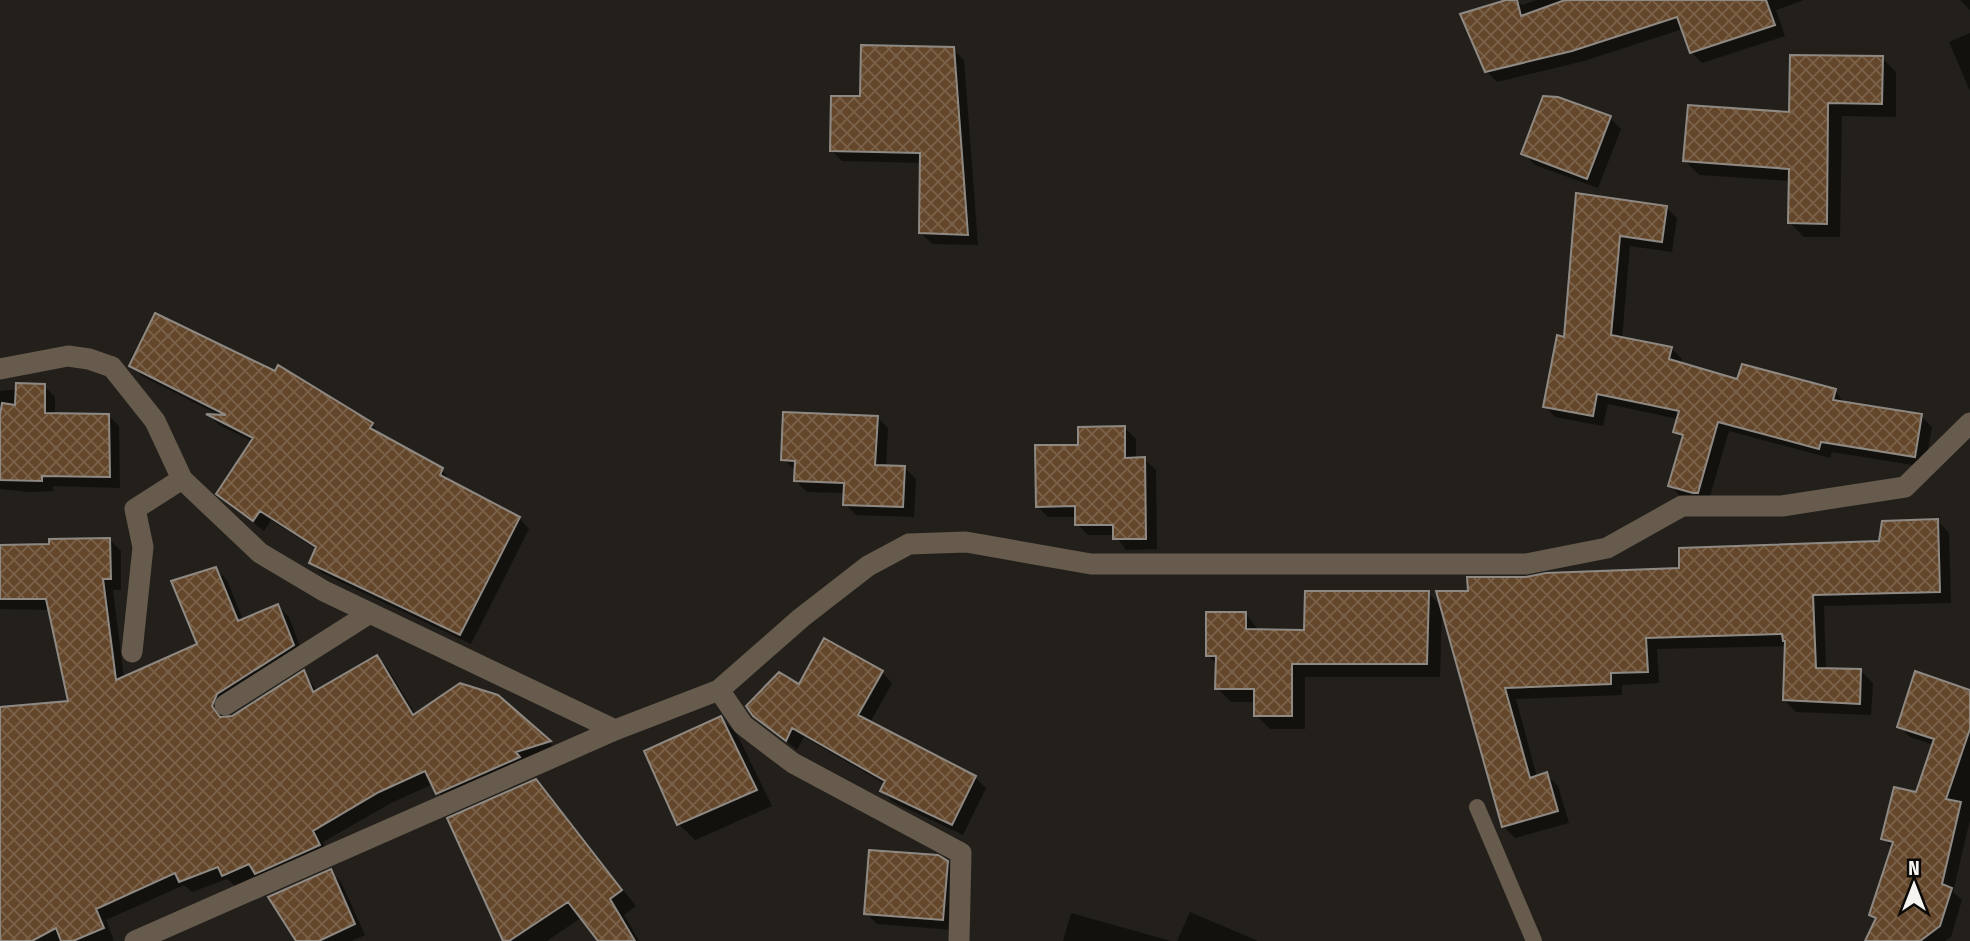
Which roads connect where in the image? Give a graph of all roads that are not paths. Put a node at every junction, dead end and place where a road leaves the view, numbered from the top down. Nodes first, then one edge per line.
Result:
1 (0, 369) edge
2 (1970, 423) edge
3 (182, 479) junction
4 (370, 613) junction
5 (132, 652) dead end
6 (719, 690) junction
7 (225, 705) dead end
8 (615, 730) junction
9 (1477, 807) dead end
10 (135, 941) edge
11 (959, 941) edge
12 (1534, 941) edge

1 - 3 street
2 - 6 street
3 - 4 street
3 - 5 street
4 - 7 street
4 - 8 street
6 - 8 street
6 - 11 street
8 - 10 street
9 - 12 lane

